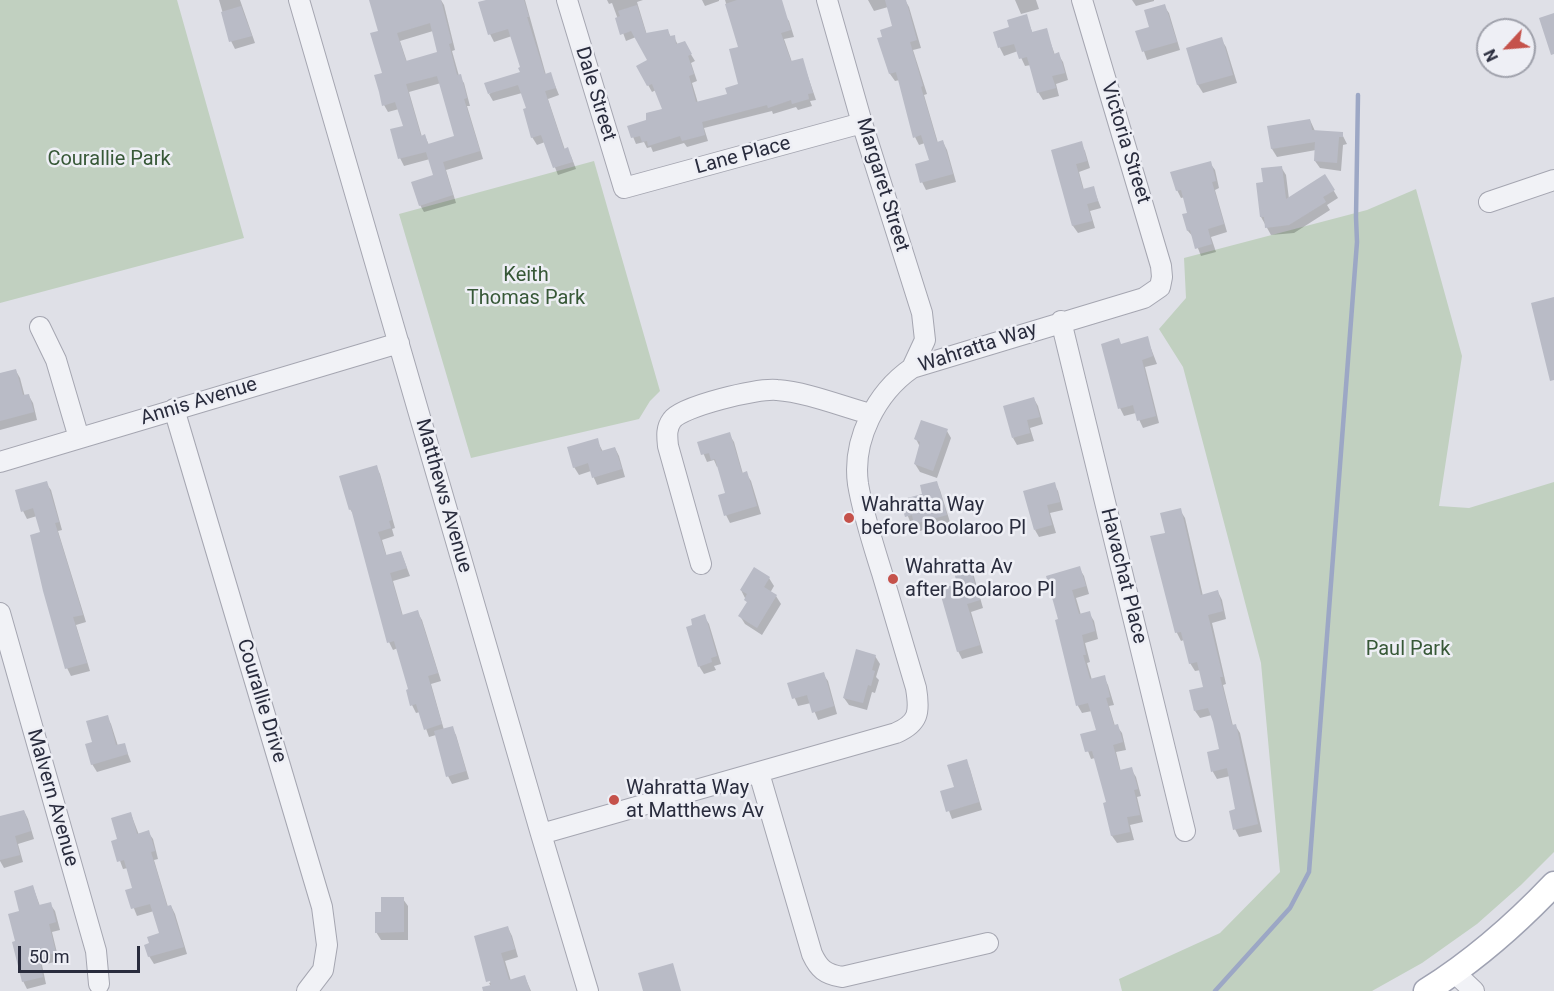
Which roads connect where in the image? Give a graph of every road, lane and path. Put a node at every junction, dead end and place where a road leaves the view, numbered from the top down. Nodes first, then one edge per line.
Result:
1 (299, 0) edge
2 (567, 0) edge
3 (827, 0) edge
4 (1082, 0) edge
5 (862, 123) junction
6 (1554, 180) edge
7 (624, 188) joint
8 (1489, 202) dead end
9 (1160, 287) joint
10 (1061, 321) junction
11 (39, 327) dead end
12 (399, 343) junction
13 (912, 368) junction
14 (174, 409) junction
15 (870, 414) junction
16 (79, 438) junction
17 (0, 462) edge
18 (701, 564) dead end
19 (0, 613) edge
20 (759, 773) junction
21 (1185, 831) dead end
22 (541, 834) junction
23 (1554, 884) edge
24 (988, 943) dead end
25 (1455, 973) junction
26 (99, 984) dead end
27 (307, 991) edge
28 (588, 991) edge
29 (1426, 991) edge
30 (1474, 991) edge

1 - 12 street, Matthews Avenue
2 - 7 street, Dale Street
3 - 5 street, Margaret Street
4 - 9 street, Victoria Street
5 - 7 street, Lane Place
5 - 13 street, Margaret Street
6 - 8 street
9 - 10 street, Wahratta Way
10 - 13 street, Wahratta Way
10 - 21 street, Havachat Place
11 - 16 street
12 - 14 street, Annis Avenue
12 - 22 street, Matthews Avenue
13 - 15 street, Wahratta Way
14 - 16 street, Annis Avenue
14 - 27 street, Courallie Drive
15 - 18 street
15 - 20 street, Wahratta Way
16 - 17 street, Annis Avenue
19 - 26 street, Malvern Avenue
20 - 22 street, Wahratta Way
20 - 24 street
22 - 28 street, Matthews Avenue
23 - 25 main road
25 - 29 main road
25 - 30 street

